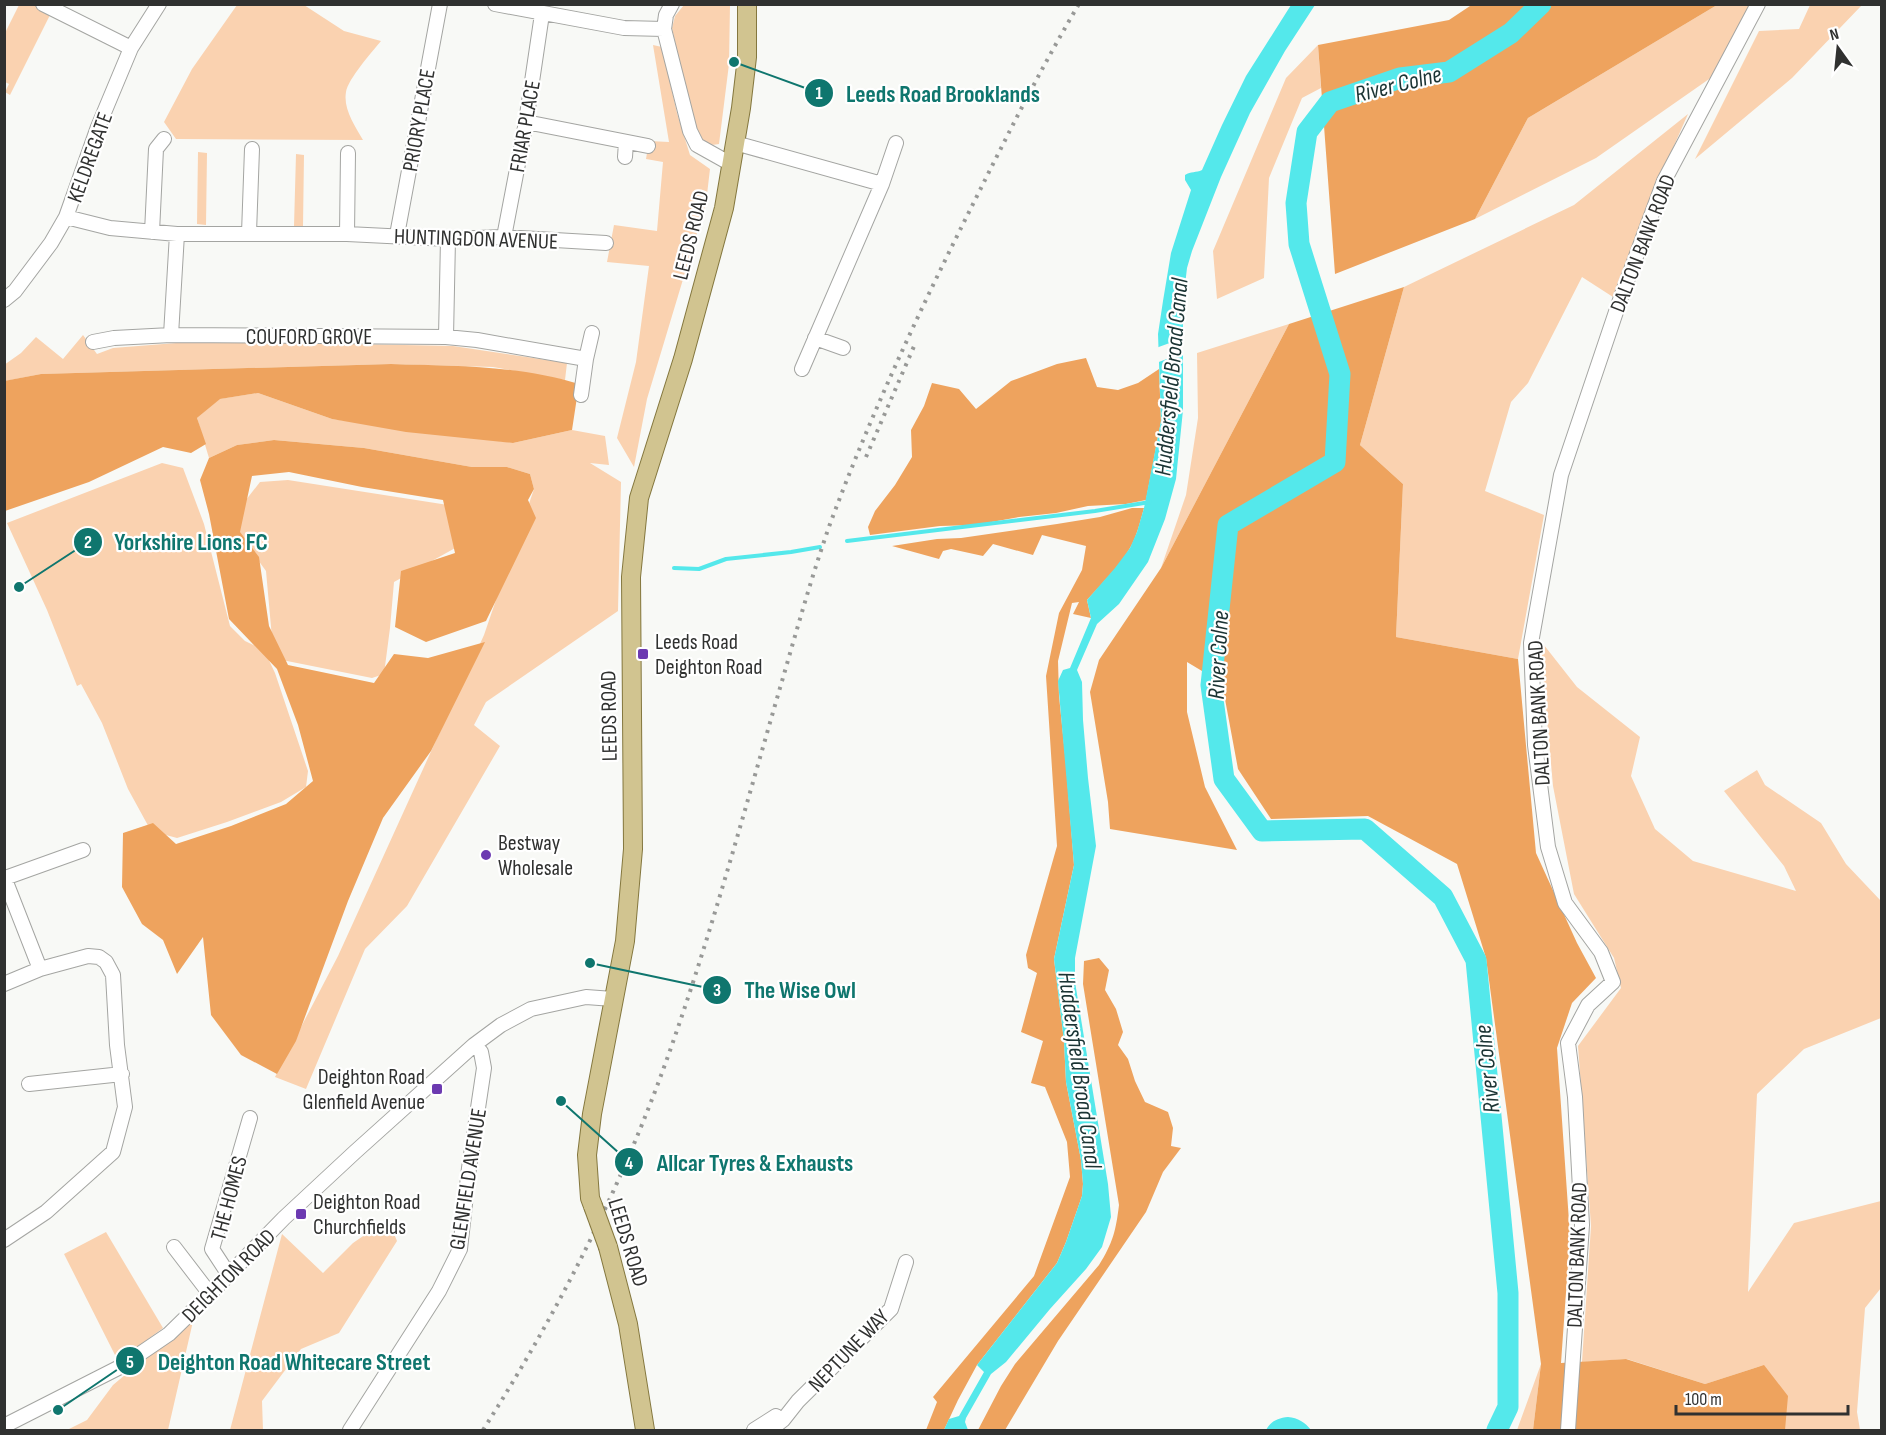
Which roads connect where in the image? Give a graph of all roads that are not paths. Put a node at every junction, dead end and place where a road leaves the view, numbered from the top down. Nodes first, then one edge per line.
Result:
1 (43, 4) edge
2 (159, 4) edge
3 (440, 4) edge
4 (495, 4) edge
5 (672, 4) edge
6 (747, 4) edge
7 (1758, 4) edge
8 (542, 14) junction
9 (664, 29) junction
10 (131, 48) junction
11 (526, 122) junction
12 (164, 139) dead end
13 (626, 142) junction
14 (735, 143) junction
15 (896, 143) dead end
16 (648, 146) dead end
17 (252, 149) dead end
18 (348, 153) dead end
19 (625, 157) dead end
20 (731, 164) junction
21 (882, 184) junction
22 (66, 217) junction
23 (152, 232) junction
24 (249, 233) junction
25 (177, 234) junction
26 (347, 234) junction
27 (397, 235) junction
28 (504, 237) junction
29 (448, 238) junction
30 (606, 243) dead end
31 (4, 300) edge
32 (591, 333) dead end
33 (171, 335) junction
34 (446, 337) junction
35 (815, 338) junction
36 (93, 342) dead end
37 (843, 348) dead end
38 (586, 358) junction
39 (802, 369) dead end
40 (581, 395) dead end
41 (83, 850) dead end
42 (5, 877) edge
43 (40, 969) junction
44 (4, 984) edge
45 (613, 999) junction
46 (474, 1045) junction
47 (122, 1074) junction
48 (29, 1084) dead end
49 (250, 1119) dead end
50 (4, 1240) edge
51 (174, 1247) dead end
52 (906, 1262) dead end
53 (229, 1275) junction
54 (210, 1294) junction
55 (798, 1401) junction
56 (4, 1426) edge
57 (350, 1431) edge
58 (645, 1431) edge
59 (754, 1431) edge
60 (770, 1431) edge
61 (1568, 1431) edge

1 - 10 street
2 - 10 street, KELDREGATE
3 - 27 street, PRIORY PLACE
4 - 8 street
5 - 9 street
6 - 14 main road, LEEDS ROAD
7 - 61 street, DALTON BANK ROAD
8 - 9 street
8 - 11 street, FRIAR PLACE
9 - 20 street
10 - 22 street, KELDREGATE
11 - 13 street
11 - 28 street, FRIAR PLACE
12 - 23 street
13 - 16 street
13 - 19 street
14 - 20 main road, LEEDS ROAD
14 - 21 street
15 - 21 street
17 - 24 street
18 - 26 street
20 - 45 main road, LEEDS ROAD
21 - 35 street
22 - 23 street, HUNTINGDON AVENUE
22 - 31 street, KELDREGATE
23 - 25 street, HUNTINGDON AVENUE
24 - 25 street, HUNTINGDON AVENUE
24 - 26 street, HUNTINGDON AVENUE
25 - 33 street
26 - 27 street, HUNTINGDON AVENUE
27 - 29 street, HUNTINGDON AVENUE
28 - 29 street, HUNTINGDON AVENUE
28 - 30 street, HUNTINGDON AVENUE
29 - 34 street
32 - 38 street
33 - 34 street, COUFORD GROVE
33 - 36 street, COUFORD GROVE
34 - 38 street, COUFORD GROVE
35 - 37 street
35 - 39 street
38 - 40 street
41 - 42 street
42 - 43 street
43 - 44 street
43 - 47 street
45 - 46 street, DEIGHTON ROAD
45 - 58 main road, LEEDS ROAD, bridge
46 - 53 street, DEIGHTON ROAD
46 - 57 street, GLENFIELD AVENUE
47 - 48 street
47 - 50 street
49 - 53 street, THE HOMES
51 - 54 street
52 - 55 street, NEPTUNE WAY
53 - 54 street, DEIGHTON ROAD
54 - 56 street, DEIGHTON ROAD
55 - 59 street, NEPTUNE WAY
55 - 60 street, NEPTUNE WAY

